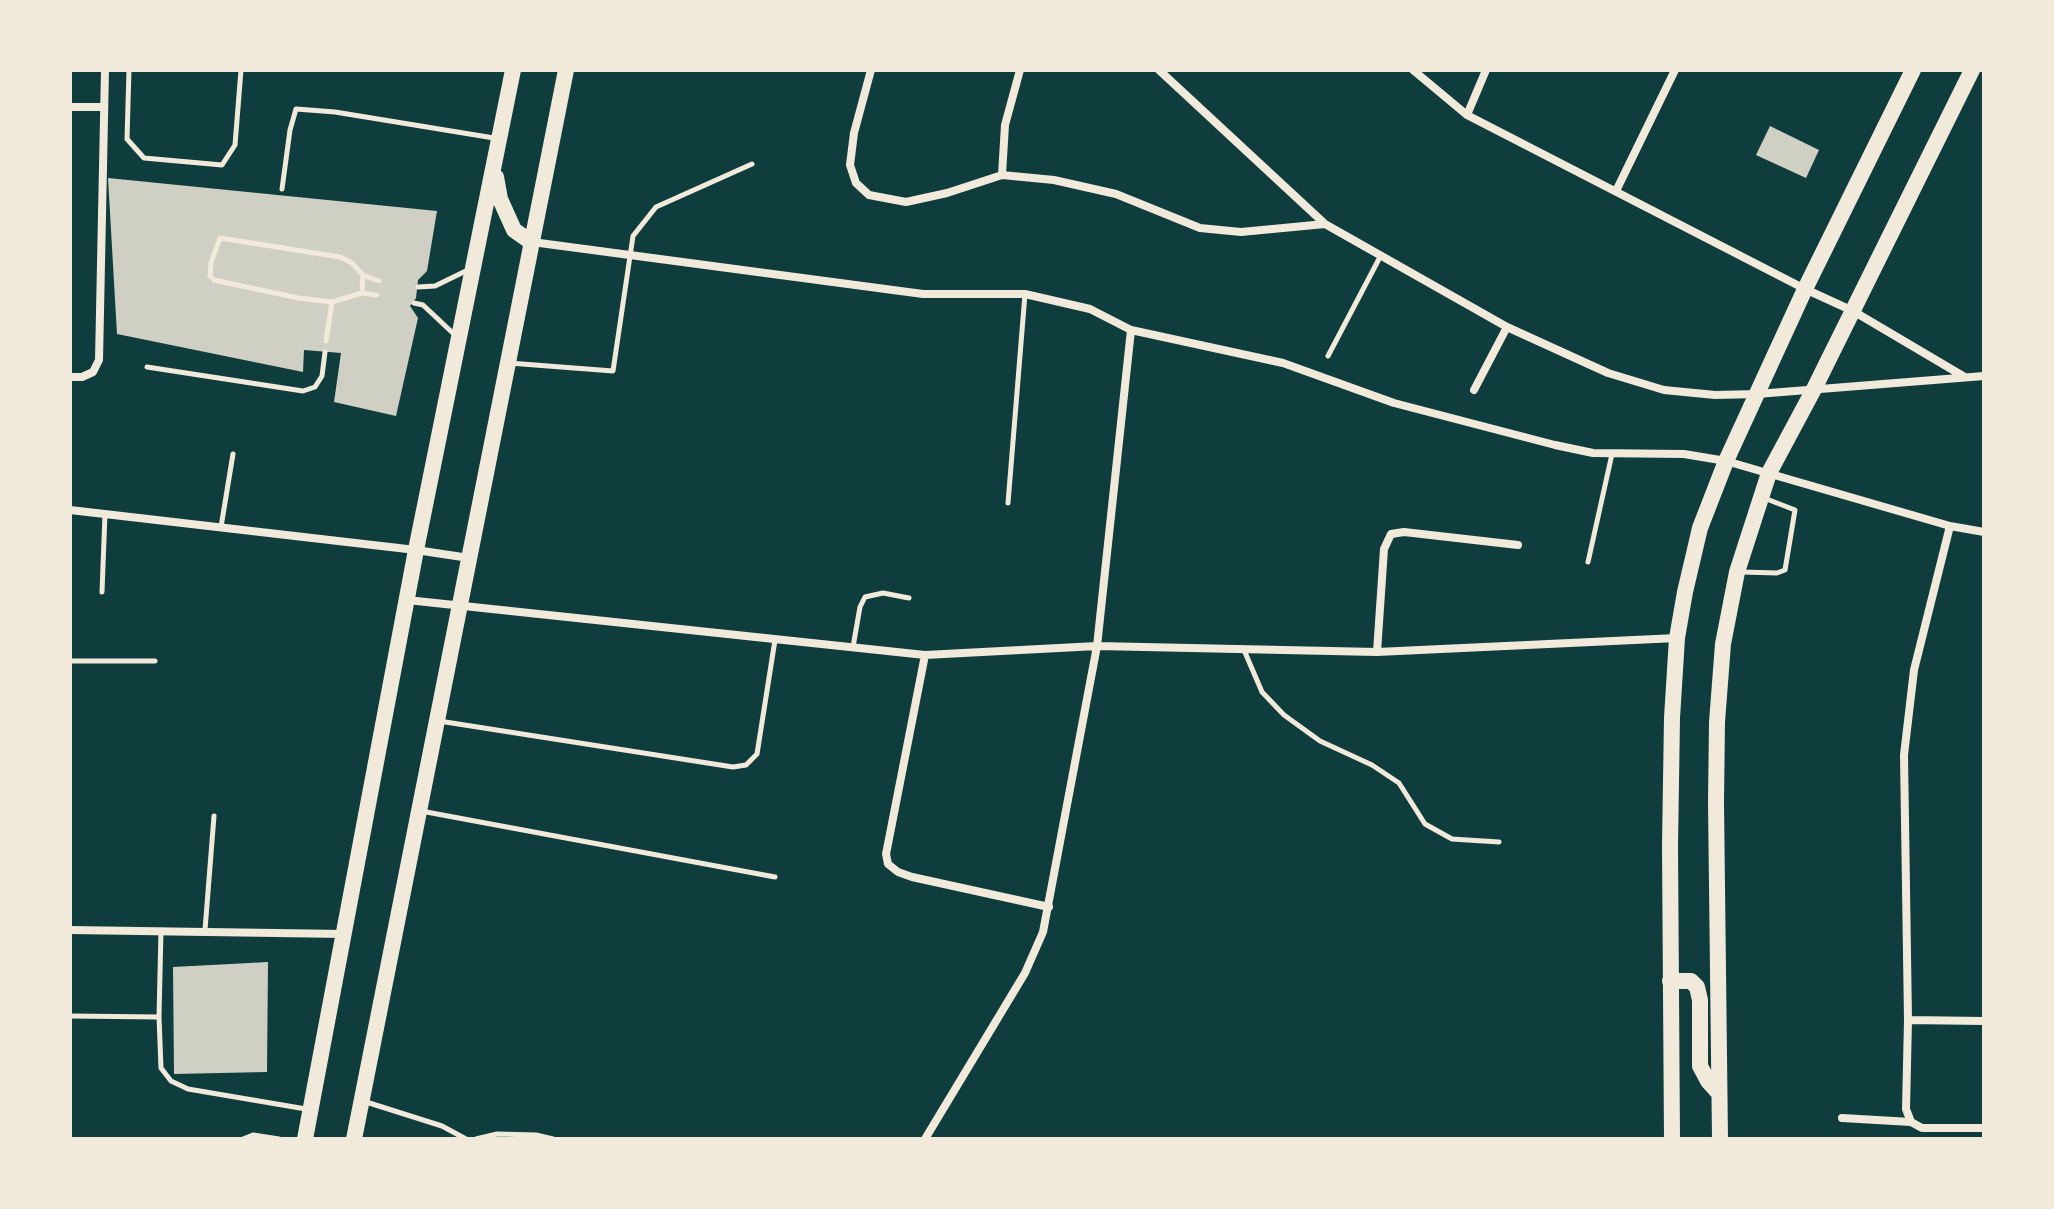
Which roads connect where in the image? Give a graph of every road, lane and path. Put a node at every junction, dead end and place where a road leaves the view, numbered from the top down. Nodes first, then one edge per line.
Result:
1 (105, 70) edge
2 (129, 70) edge
3 (241, 70) edge
4 (513, 70) edge
5 (566, 70) edge
6 (871, 70) edge
7 (1020, 70) edge
8 (1159, 70) edge
9 (1413, 70) edge
10 (1486, 70) edge
11 (1675, 70) edge
12 (1913, 70) edge
13 (1972, 70) edge
14 (70, 107) edge
15 (104, 107) junction
16 (1467, 115) junction
17 (499, 138) junction
18 (752, 164) dead end
19 (495, 168) junction
20 (1002, 175) junction
21 (282, 189) dead end
22 (1616, 191) junction
23 (1325, 224) junction
24 (531, 242) junction
25 (629, 255) junction
26 (1380, 257) junction
27 (474, 267) junction
28 (363, 275) junction
29 (379, 281) dead end
30 (418, 287) dead end
31 (1805, 289) junction
32 (362, 293) junction
33 (1025, 294) junction
34 (377, 295) dead end
35 (332, 302) junction
36 (414, 303) dead end
37 (1853, 311) junction
38 (1507, 327) junction
39 (1131, 330) junction
40 (459, 340) junction
41 (326, 341) dead end
42 (325, 352) dead end
43 (1328, 356) dead end
44 (508, 363) junction
45 (147, 367) dead end
46 (1964, 376) junction
47 (1984, 376) edge
48 (70, 377) edge
49 (1814, 389) junction
50 (1474, 390) dead end
51 (1757, 394) junction
52 (233, 454) dead end
53 (1612, 454) junction
54 (1726, 461) junction
55 (1769, 473) junction
56 (1759, 496) junction
57 (1008, 503) dead end
58 (70, 510) edge
59 (105, 514) junction
60 (1950, 526) junction
61 (221, 527) junction
62 (1984, 532) edge
63 (1518, 545) dead end
64 (416, 550) junction
65 (470, 559) junction
66 (1588, 562) dead end
67 (1737, 572) junction
68 (102, 592) dead end
69 (909, 598) dead end
70 (407, 600) junction
71 (461, 605) junction
72 (1677, 638) junction
73 (775, 639) junction
74 (1097, 646) junction
75 (852, 648) junction
76 (1244, 649) junction
77 (1377, 652) junction
78 (925, 655) junction
79 (70, 661) edge
80 (155, 661) dead end
81 (438, 721) junction
82 (420, 811) junction
83 (214, 816) dead end
84 (1499, 842) dead end
85 (775, 877) dead end
86 (1049, 907) junction
87 (70, 930) edge
88 (161, 930) junction
89 (205, 930) junction
90 (345, 934) junction
91 (1670, 981) junction
92 (70, 1016) edge
93 (159, 1017) junction
94 (1908, 1020) junction
95 (1984, 1021) edge
96 (1718, 1092) junction
97 (362, 1101) junction
98 (311, 1110) junction
99 (1842, 1118) dead end
100 (1911, 1122) junction
101 (1984, 1128) edge
102 (243, 1139) edge
103 (279, 1139) edge
104 (305, 1139) edge
105 (354, 1139) edge
106 (466, 1139) edge
107 (476, 1139) edge
108 (553, 1139) edge
109 (925, 1139) edge
110 (1672, 1139) edge
111 (1720, 1139) edge

1 - 15 street
2 - 3 lane
4 - 17 main road
5 - 24 main road
6 - 20 street
7 - 20 street
8 - 23 street
9 - 16 street
10 - 16 street
11 - 22 street
12 - 31 main road
13 - 37 main road
14 - 15 street
15 - 48 street
16 - 22 street
17 - 19 main road
17 - 21 lane
18 - 25 lane
19 - 24 main road
19 - 27 main road
20 - 23 street
22 - 31 street
23 - 26 street
24 - 25 street
24 - 44 main road
25 - 33 street
25 - 44 lane
26 - 38 street
26 - 43 lane
27 - 30 lane
27 - 40 main road
28 - 29 lane
28 - 32 lane
28 - 35 lane
31 - 37 street
31 - 51 main road
32 - 34 lane
32 - 35 lane
33 - 39 street
33 - 57 lane
35 - 41 lane
36 - 40 lane
37 - 46 street
37 - 49 main road
38 - 50 street
38 - 51 street
39 - 53 street
39 - 74 street
40 - 64 main road
42 - 45 lane
44 - 65 main road
46 - 47 street
46 - 49 street
49 - 51 street
49 - 55 main road
51 - 54 main road
52 - 61 lane
53 - 54 street
53 - 66 lane
54 - 55 street
54 - 72 main road
55 - 56 main road
55 - 60 street
56 - 67 main road
56 - 67 lane
58 - 59 street
59 - 61 street
59 - 68 lane
60 - 62 street
60 - 94 street
61 - 64 street
63 - 77 street
64 - 65 street
64 - 70 main road
65 - 71 main road
67 - 96 main road
69 - 75 lane
70 - 71 street
70 - 90 main road
71 - 73 street
71 - 81 main road
72 - 77 street
72 - 91 main road
73 - 75 street
73 - 81 lane
74 - 76 street
74 - 78 street
74 - 86 street
75 - 78 street
76 - 77 street
76 - 84 lane
78 - 86 street
79 - 80 lane
81 - 82 main road
82 - 85 lane
82 - 97 main road
83 - 89 lane
86 - 109 street
87 - 88 street
88 - 89 street
88 - 93 lane
89 - 90 street
90 - 98 main road
91 - 96 main road
91 - 110 main road
92 - 93 lane
93 - 98 lane
94 - 95 street
94 - 100 street
96 - 111 main road
97 - 105 main road
97 - 106 lane
98 - 104 main road
99 - 100 street
100 - 101 street
102 - 103 lane
107 - 108 lane

